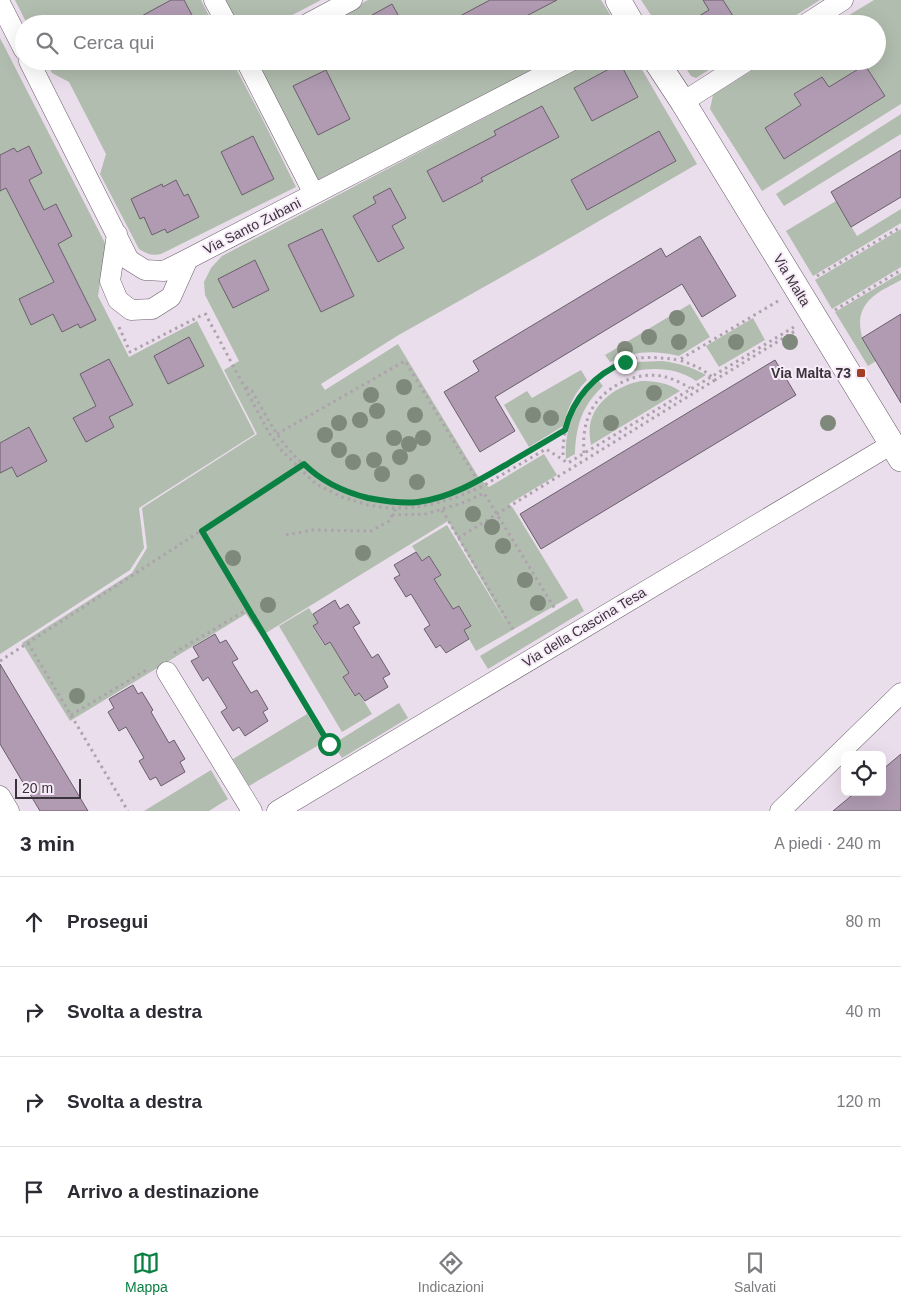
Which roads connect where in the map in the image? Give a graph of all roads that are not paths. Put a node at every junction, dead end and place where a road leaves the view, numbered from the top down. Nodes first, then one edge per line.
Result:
1 (214, 0) edge
2 (352, 0) edge
3 (618, 0) edge
4 (843, 0) edge
5 (0, 4) edge
6 (222, 15) edge
7 (323, 15) edge
8 (627, 15) edge
9 (820, 15) edge
10 (15, 33) edge
11 (34, 70) edge
12 (251, 70) edge
13 (554, 70) edge
14 (662, 70) edge
15 (733, 70) edge
16 (683, 102) junction
17 (314, 194) junction
18 (117, 234) junction
19 (188, 260) junction
20 (896, 451) edge
21 (167, 672) dead end
22 (901, 693) edge
23 (0, 796) edge
24 (9, 811) edge
25 (252, 811) edge
26 (277, 811) edge
27 (780, 811) edge

1 - 6 street
2 - 7 street
3 - 8 street
4 - 9 street
5 - 10 street
11 - 18 street, Via Santo Zubani
12 - 17 street
13 - 17 street, Via Santo Zubani
14 - 16 street, Via Malta
15 - 16 street
16 - 20 street, Via Malta
17 - 19 street, Via Santo Zubani
18 - 19 street, Via Santo Zubani
18 - 19 street
20 - 26 street, Via della Cascina Tesa
21 - 25 street
22 - 27 street
23 - 24 street

